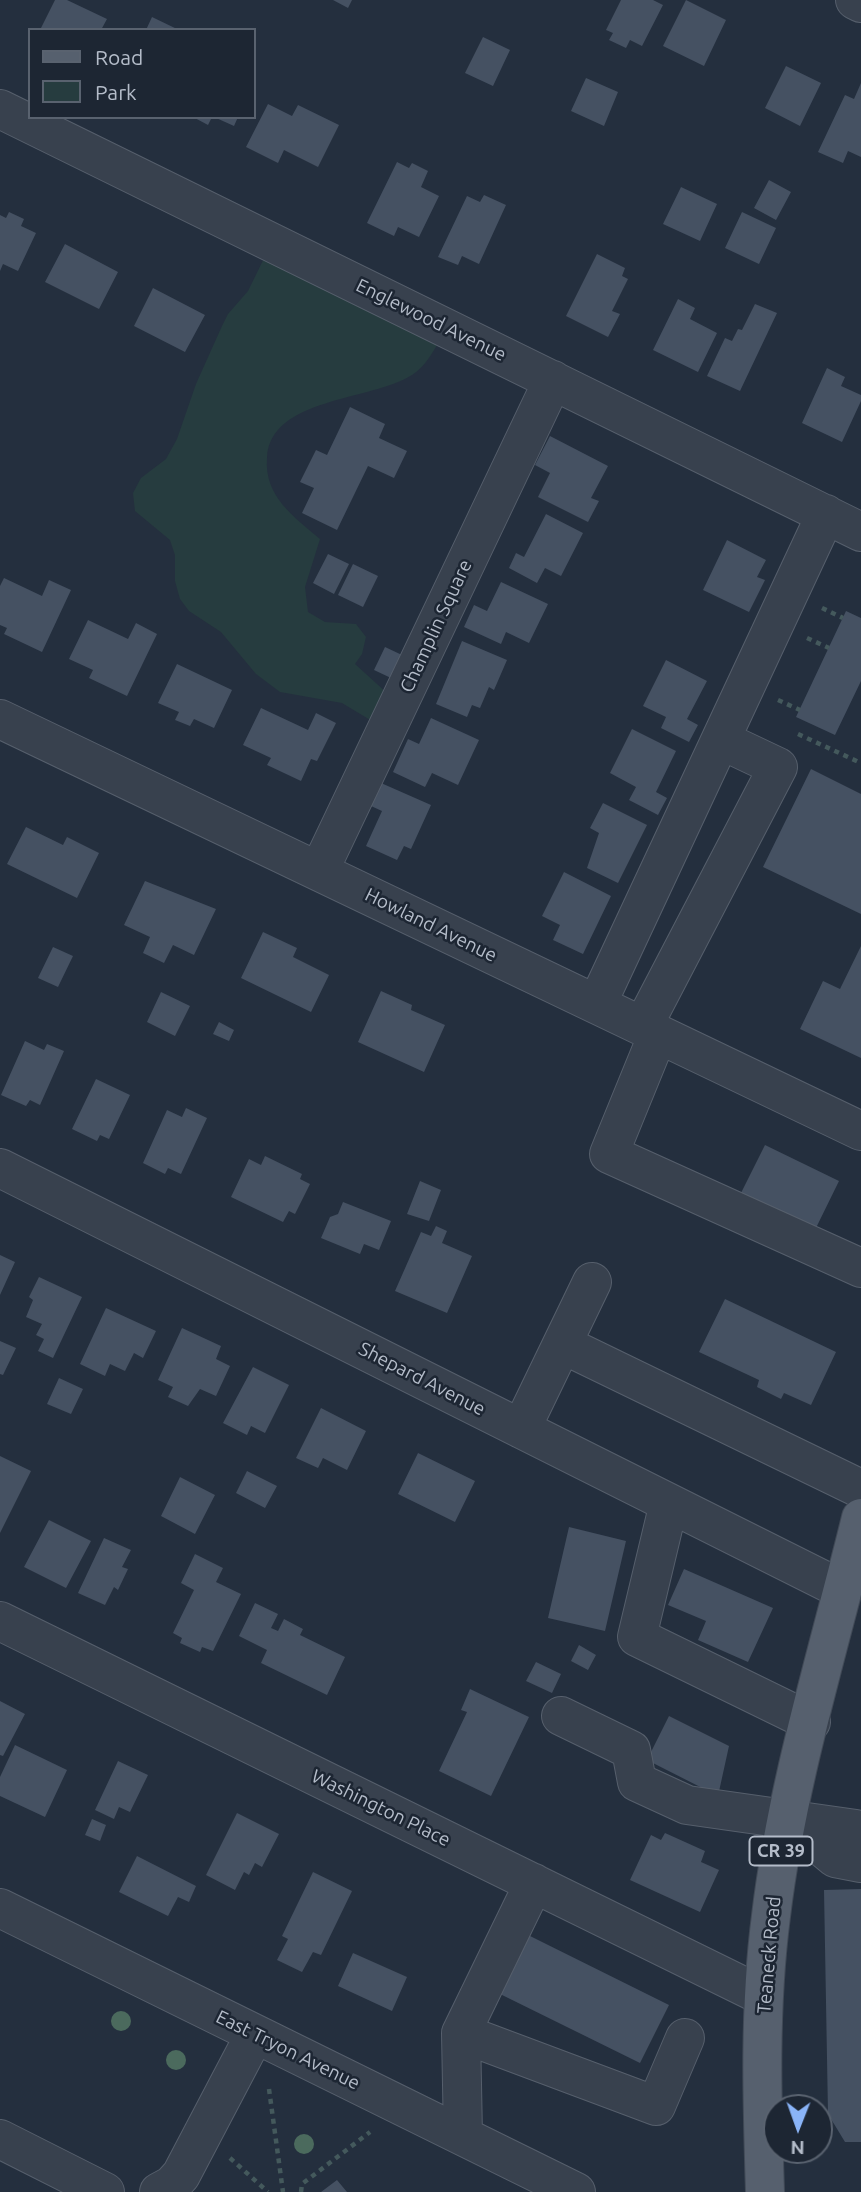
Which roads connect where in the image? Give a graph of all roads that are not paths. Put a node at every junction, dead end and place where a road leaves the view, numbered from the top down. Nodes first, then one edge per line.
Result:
1 (855, 0) edge
2 (861, 3) edge
3 (0, 109) edge
4 (553, 380) junction
5 (826, 514) junction
6 (861, 532) edge
7 (0, 719) edge
8 (721, 740) junction
9 (319, 872) junction
10 (597, 1004) junction
11 (651, 1030) junction
12 (861, 1130) edge
13 (0, 1168) edge
14 (861, 1268) edge
15 (592, 1282) dead end
16 (562, 1344) junction
17 (521, 1429) junction
18 (861, 1489) edge
19 (669, 1503) junction
20 (861, 1518) edge
21 (843, 1590) junction
22 (0, 1621) edge
23 (561, 1716) dead end
24 (811, 1722) junction
25 (787, 1818) junction
26 (861, 1833) edge
27 (861, 1863) edge
28 (534, 1884) junction
29 (0, 1908) edge
30 (763, 1996) junction
31 (461, 2033) junction
32 (258, 2035) junction
33 (685, 2038) dead end
34 (463, 2136) junction
35 (0, 2139) edge
36 (105, 2192) edge
37 (159, 2192) edge
38 (576, 2192) edge
39 (765, 2192) edge

1 - 2 street
3 - 4 street, Englewood Avenue
4 - 5 street, Englewood Avenue
4 - 9 street, Champlin Square
5 - 6 street, Englewood Avenue
5 - 8 street
7 - 9 street, Howland Avenue
8 - 10 street
8 - 11 street
9 - 10 street, Howland Avenue
10 - 11 street, Howland Avenue
11 - 12 street, Howland Avenue
11 - 14 street
13 - 17 street, Shepard Avenue
15 - 16 street
16 - 17 street
16 - 18 street
17 - 19 street, Shepard Avenue
19 - 21 street, Shepard Avenue
19 - 24 street
20 - 21 main road, Teaneck Road / CR 39
21 - 24 main road, Teaneck Road / CR 39
22 - 28 street, Washington Place
23 - 25 street
24 - 25 main road, Teaneck Road / CR 39
25 - 26 street
25 - 27 street
25 - 30 main road, Teaneck Road / CR 39
28 - 30 street, Washington Place
28 - 31 street
29 - 32 street, East Tryon Avenue
30 - 39 main road, Teaneck Road / CR 39
31 - 33 street
31 - 34 street
32 - 34 street, East Tryon Avenue
32 - 37 street
34 - 38 street, East Tryon Avenue
35 - 36 street

